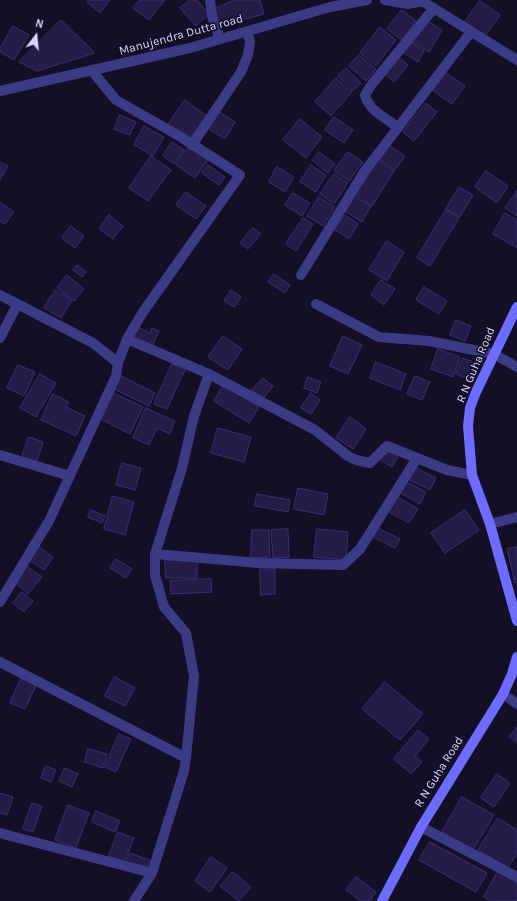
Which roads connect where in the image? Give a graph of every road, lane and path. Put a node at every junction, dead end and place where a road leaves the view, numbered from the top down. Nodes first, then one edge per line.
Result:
1 (210, 0) edge
2 (367, 0) edge
3 (385, 0) edge
4 (422, 0) edge
5 (434, 8) junction
6 (247, 31) junction
7 (471, 32) junction
8 (220, 39) junction
9 (517, 60) edge
10 (92, 71) junction
11 (0, 91) edge
12 (398, 127) junction
13 (192, 145) junction
14 (300, 275) dead end
15 (0, 295) edge
16 (316, 304) dead end
17 (16, 305) junction
18 (517, 307) edge
19 (0, 338) edge
20 (127, 339) junction
21 (494, 354) junction
22 (118, 362) junction
23 (517, 367) edge
24 (209, 374) junction
25 (0, 455) edge
26 (417, 458) junction
27 (472, 475) junction
28 (70, 476) junction
29 (517, 518) edge
30 (490, 524) junction
31 (155, 554) junction
32 (0, 602) edge
33 (517, 621) edge
34 (517, 656) edge
35 (0, 662) edge
36 (503, 694) junction
37 (517, 704) edge
38 (186, 758) junction
39 (421, 827) junction
40 (0, 833) edge
41 (152, 873) junction
42 (517, 877) edge
43 (134, 901) edge
44 (382, 901) edge

1 - 8 street
2 - 6 street, Manujendra Dutta road
3 - 4 street
4 - 5 street
5 - 7 street
5 - 12 street
6 - 8 street, Manujendra Dutta road
6 - 13 street
7 - 9 street
7 - 12 street
8 - 10 street, Manujendra Dutta road
10 - 11 street, Manujendra Dutta road
10 - 13 street
12 - 14 street
13 - 20 street
15 - 17 street
16 - 21 street
17 - 19 street
17 - 22 street
18 - 21 street, R N Guha Road
20 - 22 street
20 - 24 street
21 - 23 street
21 - 27 street, R N Guha Road
22 - 28 street
24 - 26 street
24 - 31 street
25 - 28 street
26 - 27 street
26 - 31 street
27 - 30 street, R N Guha Road
28 - 32 street
29 - 30 street
30 - 33 street, R N Guha Road
31 - 38 street
34 - 36 street, R N Guha Road
35 - 38 street
36 - 37 street
36 - 39 street, R N Guha Road
38 - 41 street
39 - 42 street
39 - 44 street, R N Guha Road
40 - 41 street
41 - 43 street

